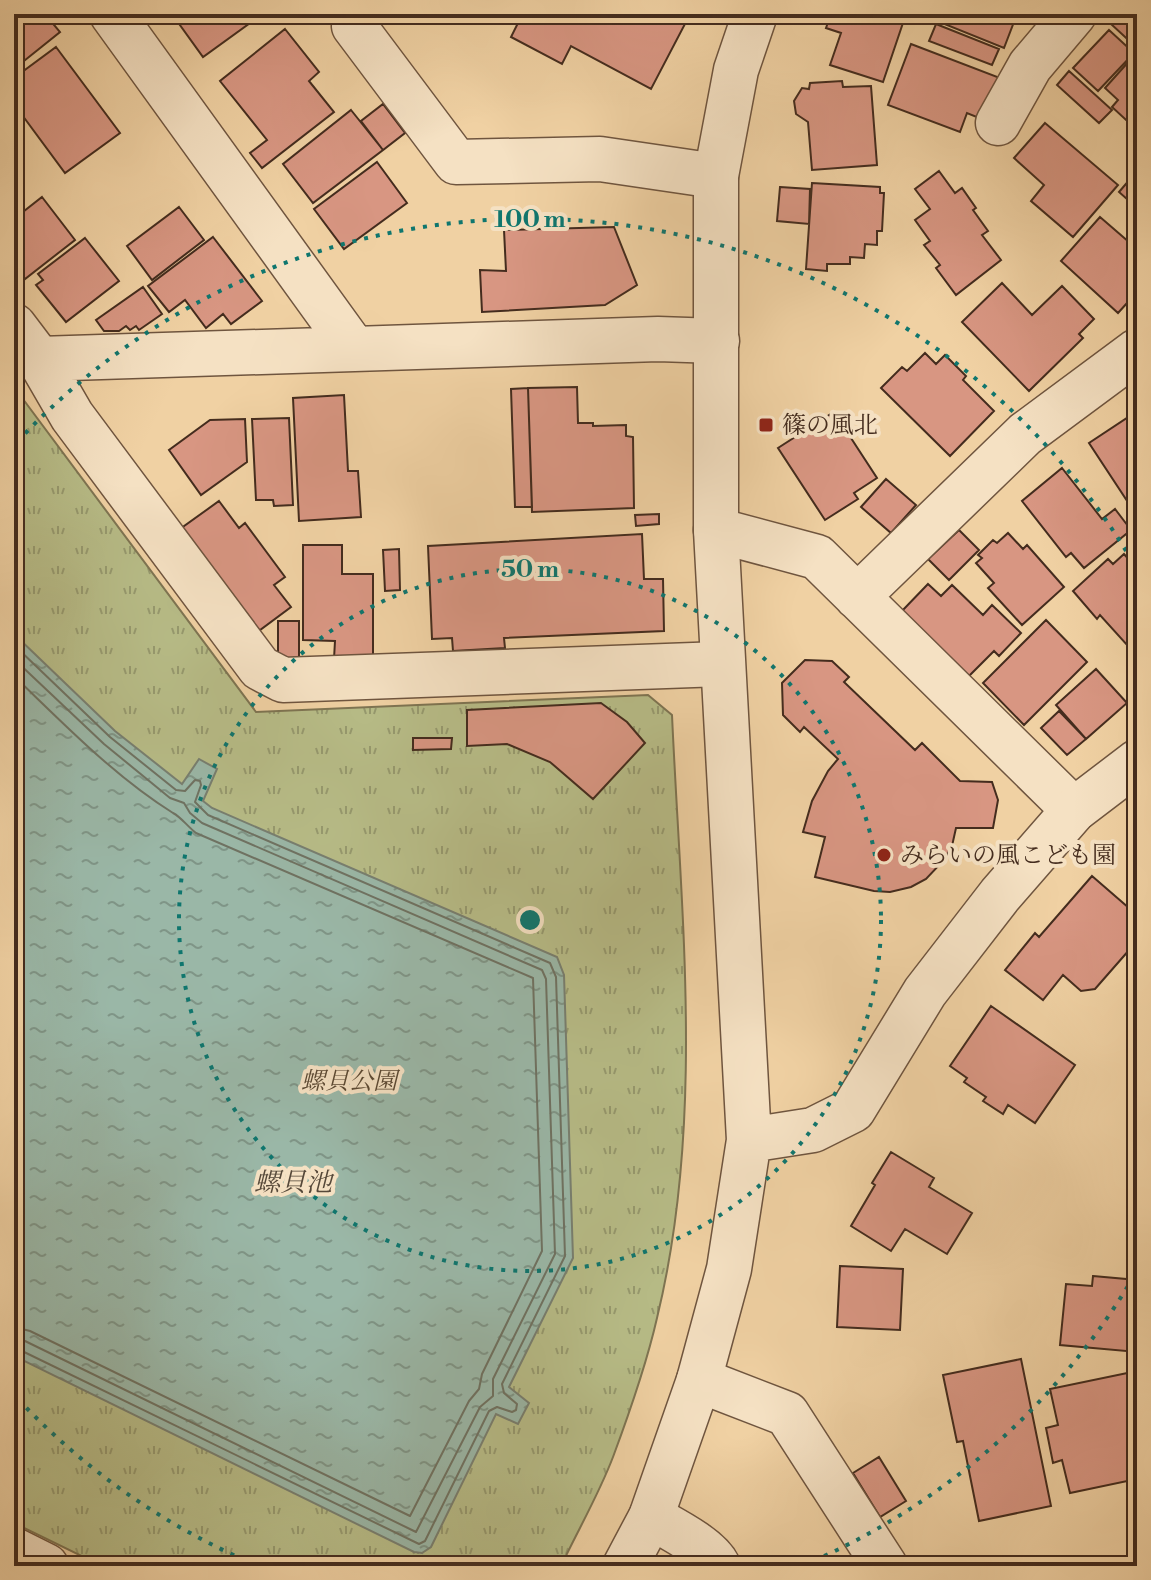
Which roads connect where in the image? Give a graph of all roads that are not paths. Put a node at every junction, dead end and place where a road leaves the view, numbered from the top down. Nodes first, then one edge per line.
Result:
1 (112, 14) edge
2 (360, 14) edge
3 (755, 14) edge
4 (1074, 14) edge
5 (998, 123) dead end
6 (716, 176) junction
7 (717, 341) junction
8 (26, 342) edge
9 (354, 349) junction
10 (1137, 351) edge
11 (716, 530) junction
12 (857, 597) junction
13 (721, 664) junction
14 (1137, 762) edge
15 (1074, 810) junction
16 (749, 1140) junction
17 (699, 1380) junction
18 (651, 1517) junction
19 (14, 1550) edge
20 (46, 1566) edge
21 (625, 1566) edge
22 (718, 1566) edge
23 (885, 1566) edge

1 - 9 street
2 - 6 street
3 - 6 street
4 - 5 street
6 - 7 street
7 - 9 street
7 - 11 street
8 - 9 street
8 - 13 street
10 - 12 street
11 - 12 street
11 - 13 street
12 - 15 street
13 - 16 street
14 - 15 street
15 - 16 street
16 - 17 street
17 - 18 street
17 - 23 street
18 - 21 street
18 - 22 street
19 - 20 street

